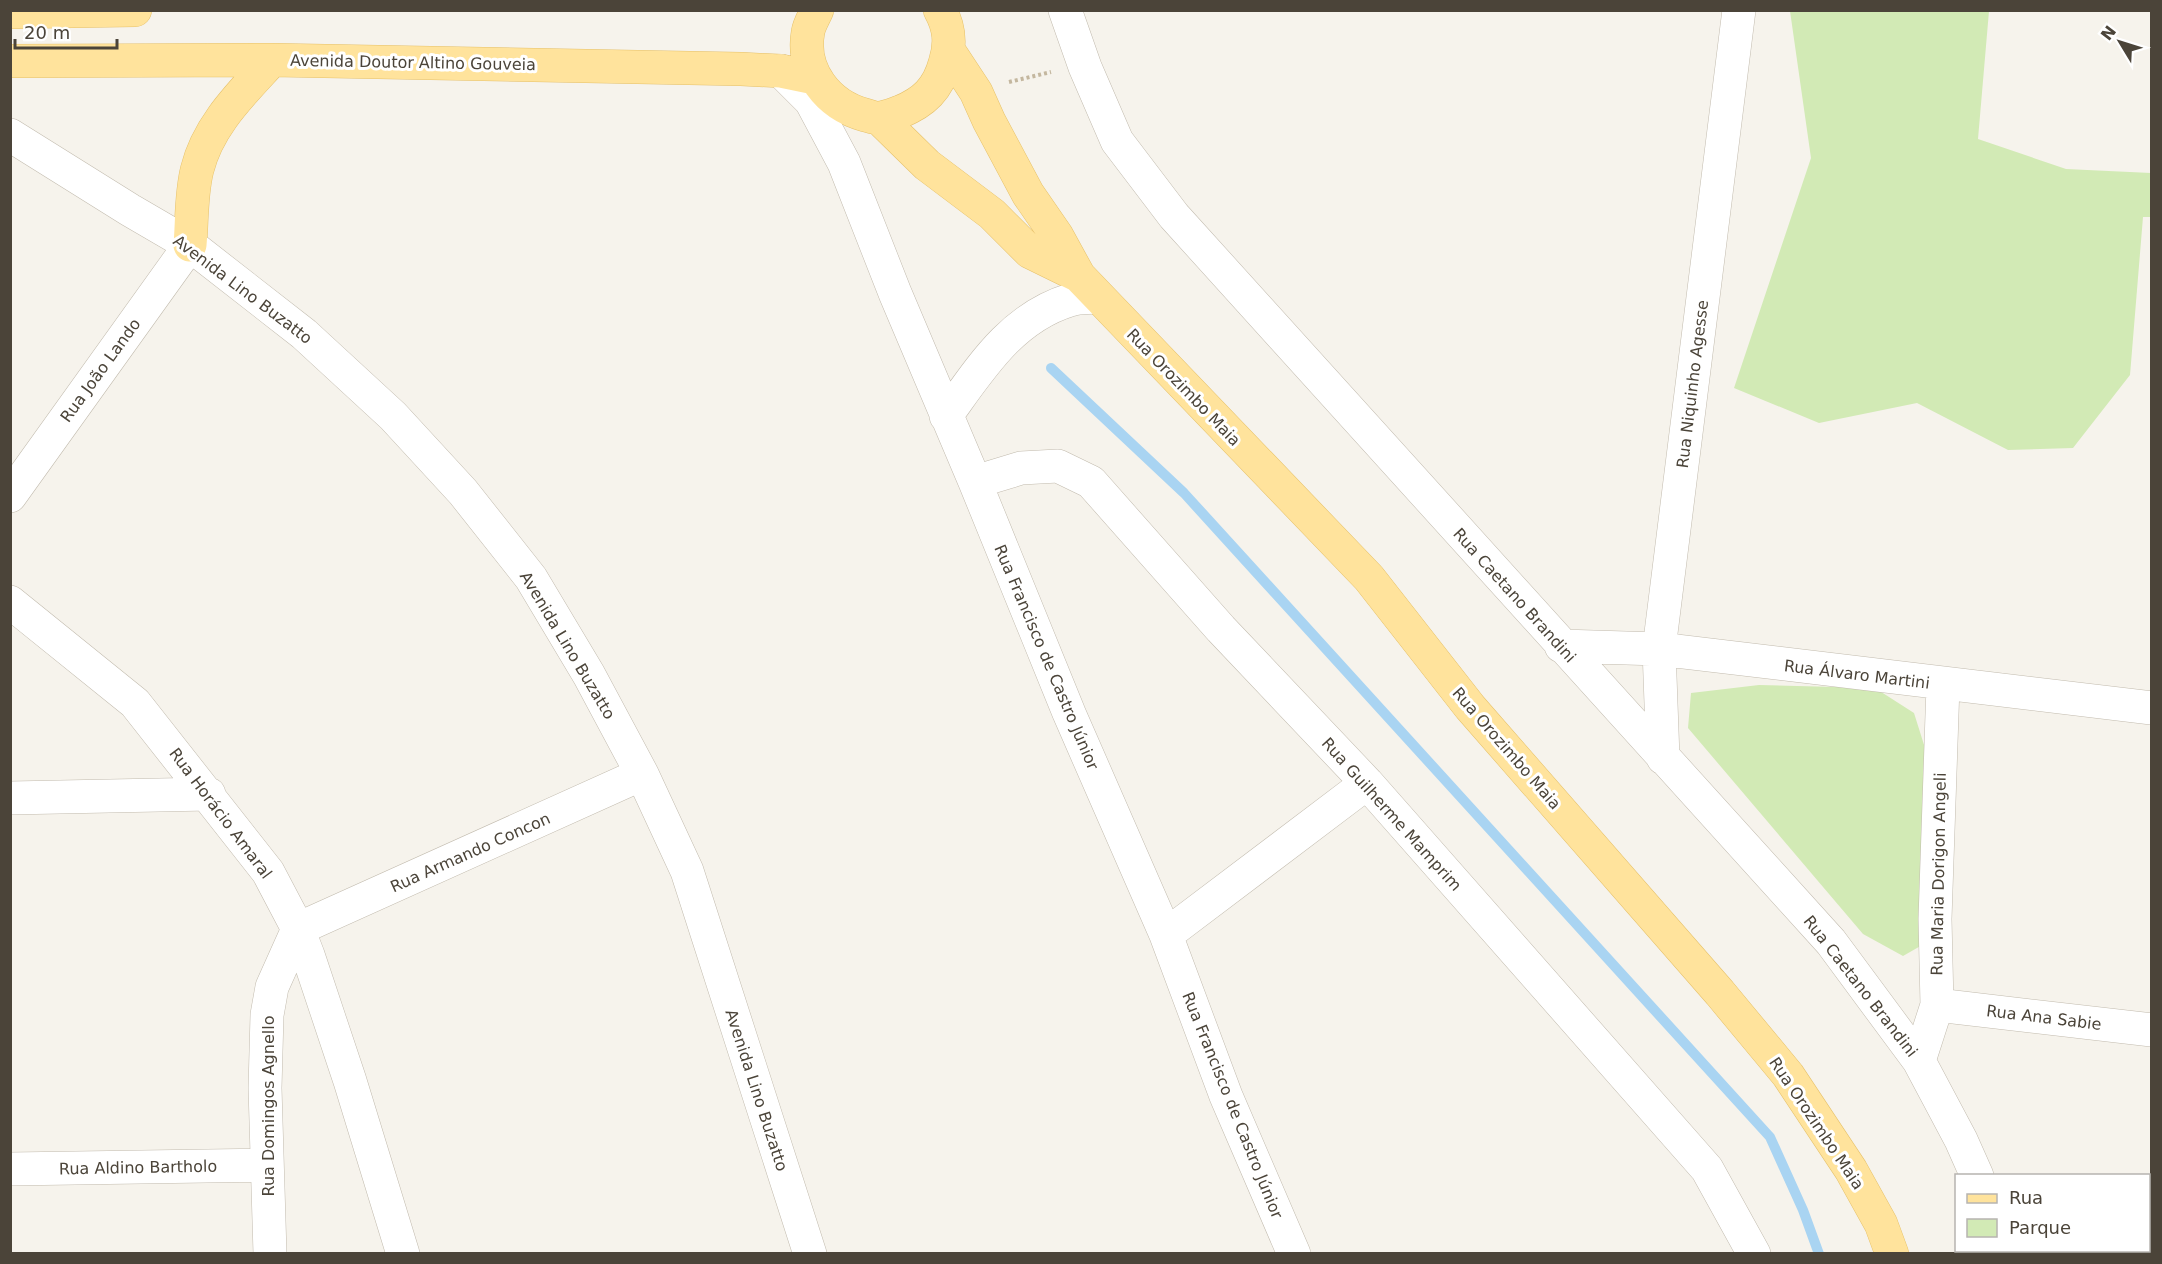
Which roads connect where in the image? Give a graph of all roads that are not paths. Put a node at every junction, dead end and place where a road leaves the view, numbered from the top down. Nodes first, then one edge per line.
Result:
1 (135, 10) edge
2 (817, 10) edge
3 (1065, 10) edge
4 (1739, 10) edge
5 (10, 12) edge
6 (945, 23) edge
7 (272, 60) junction
8 (10, 61) edge
9 (781, 71) junction
10 (815, 78) junction
11 (879, 118) junction
12 (10, 135) edge
13 (190, 245) junction
14 (1088, 287) junction
15 (946, 416) junction
16 (975, 482) junction
17 (10, 496) edge
18 (10, 602) edge
19 (1561, 646) junction
20 (1659, 649) junction
21 (1942, 685) junction
22 (2151, 708) edge
23 (1663, 758) junction
24 (642, 774) junction
25 (1367, 783) junction
26 (209, 794) junction
27 (10, 798) edge
28 (298, 929) junction
29 (1166, 935) junction
30 (1937, 1005) junction
31 (2151, 1030) edge
32 (1919, 1061) junction
33 (266, 1165) junction
34 (10, 1169) edge
35 (1976, 1174) edge
36 (270, 1254) edge
37 (404, 1254) edge
38 (810, 1254) edge
39 (1294, 1254) edge
40 (1754, 1254) edge
41 (1892, 1254) edge

1 - 5 main road
2 - 10 main road
3 - 19 street, Rua Caetano Brandini
4 - 20 street, Rua Niquinho Agesse
6 - 11 main road
6 - 14 main road, Rua Orozimbo Maia
7 - 8 main road, Avenida Doutor Altino Gouveia
7 - 9 main road, Avenida Doutor Altino Gouveia
7 - 13 main road
9 - 10 main road, Avenida Doutor Altino Gouveia
9 - 15 street, Rua Francisco de Castro Júnior
10 - 11 main road
11 - 14 main road, Rua Orozimbo Maia
12 - 13 street, Avenida Lino Buzatto
13 - 17 street, Rua João Lando
13 - 24 street, Avenida Lino Buzatto
14 - 15 street
14 - 41 main road, Rua Orozimbo Maia
15 - 16 street, Rua Francisco de Castro Júnior
16 - 25 street, Rua Guilherme Mamprim
16 - 29 street, Rua Francisco de Castro Júnior
18 - 26 street, Rua Horácio Amaral
19 - 20 street, Rua Álvaro Martini
19 - 23 street, Rua Caetano Brandini
20 - 21 street, Rua Álvaro Martini
20 - 23 street, Rua Niquinho Agesse
21 - 22 street, Rua Álvaro Martini
21 - 30 street, Rua Maria Dorigon Angeli
23 - 32 street, Rua Caetano Brandini
24 - 28 street, Rua Armando Concon
24 - 38 street, Avenida Lino Buzatto
25 - 29 street
25 - 40 street, Rua Guilherme Mamprim
26 - 27 street
26 - 28 street, Rua Horácio Amaral
28 - 33 street, Rua Domingos Agnello
28 - 37 street, Rua Horácio Amaral
29 - 39 street, Rua Francisco de Castro Júnior
30 - 31 street, Rua Ana Sabie
30 - 32 street, Rua Maria Dorigon Angeli
32 - 35 street, Rua Caetano Brandini
33 - 34 street, Rua Aldino Bartholo
33 - 36 street, Rua Domingos Agnello

